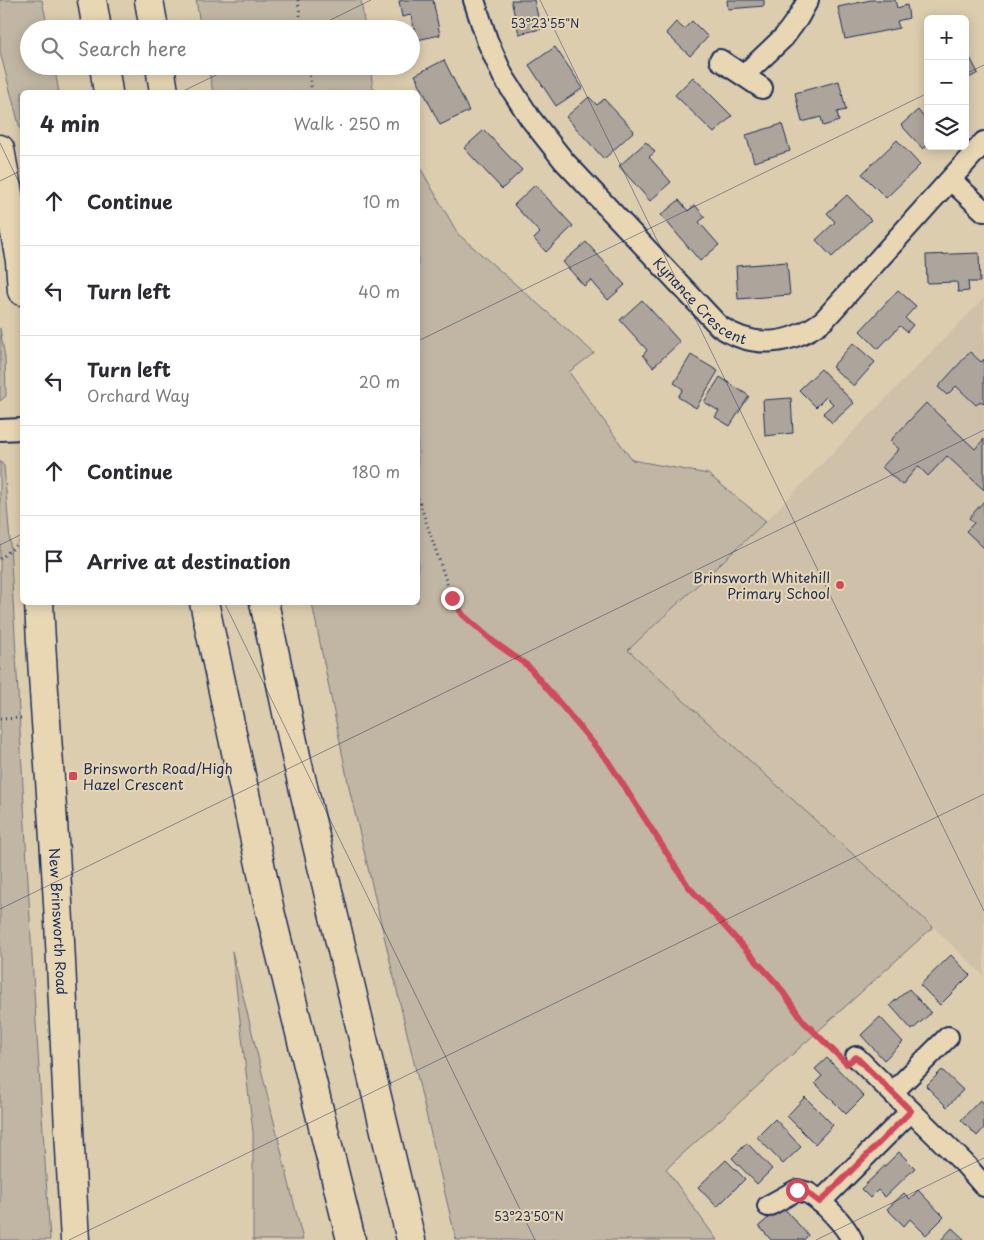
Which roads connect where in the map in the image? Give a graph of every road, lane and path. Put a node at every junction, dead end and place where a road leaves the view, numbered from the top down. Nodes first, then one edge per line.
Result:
1 (92, 0) edge
2 (149, 0) edge
3 (298, 0) edge
4 (474, 0) edge
5 (808, 0) edge
6 (95, 20) edge
7 (152, 20) edge
8 (301, 20) edge
9 (720, 60) dead end
10 (105, 75) edge
11 (161, 75) edge
12 (309, 75) edge
13 (744, 75) junction
14 (762, 88) dead end
15 (108, 90) edge
16 (164, 90) edge
17 (312, 90) edge
18 (984, 142) edge
19 (0, 149) edge
20 (951, 180) junction
21 (984, 211) edge
22 (20, 262) edge
23 (20, 428) edge
24 (0, 430) edge
25 (420, 504) edge
26 (20, 543) edge
27 (0, 559) edge
28 (39, 605) edge
29 (205, 605) edge
30 (265, 605) edge
31 (948, 1037) dead end
32 (856, 1057) joint
33 (893, 1092) junction
34 (911, 1111) junction
35 (984, 1186) edge
36 (820, 1202) junction
37 (768, 1206) dead end
38 (75, 1240) edge
39 (351, 1240) edge
40 (411, 1240) edge
41 (852, 1240) edge

1 - 6 main road
2 - 7 main road
3 - 8 path
4 - 20 street, Kynance Crescent
5 - 13 street
9 - 13 street
10 - 15 main road
11 - 16 main road
12 - 17 path
13 - 14 street
18 - 20 street, Kynance Crescent
19 - 22 main road
20 - 21 street
23 - 24 street
25 - 32 path
26 - 27 path
28 - 38 main road, New Brinsworth Road
29 - 39 main road
30 - 40 main road
31 - 33 street
32 - 33 street
33 - 34 street
34 - 35 street
34 - 36 street
36 - 37 street
36 - 41 street

